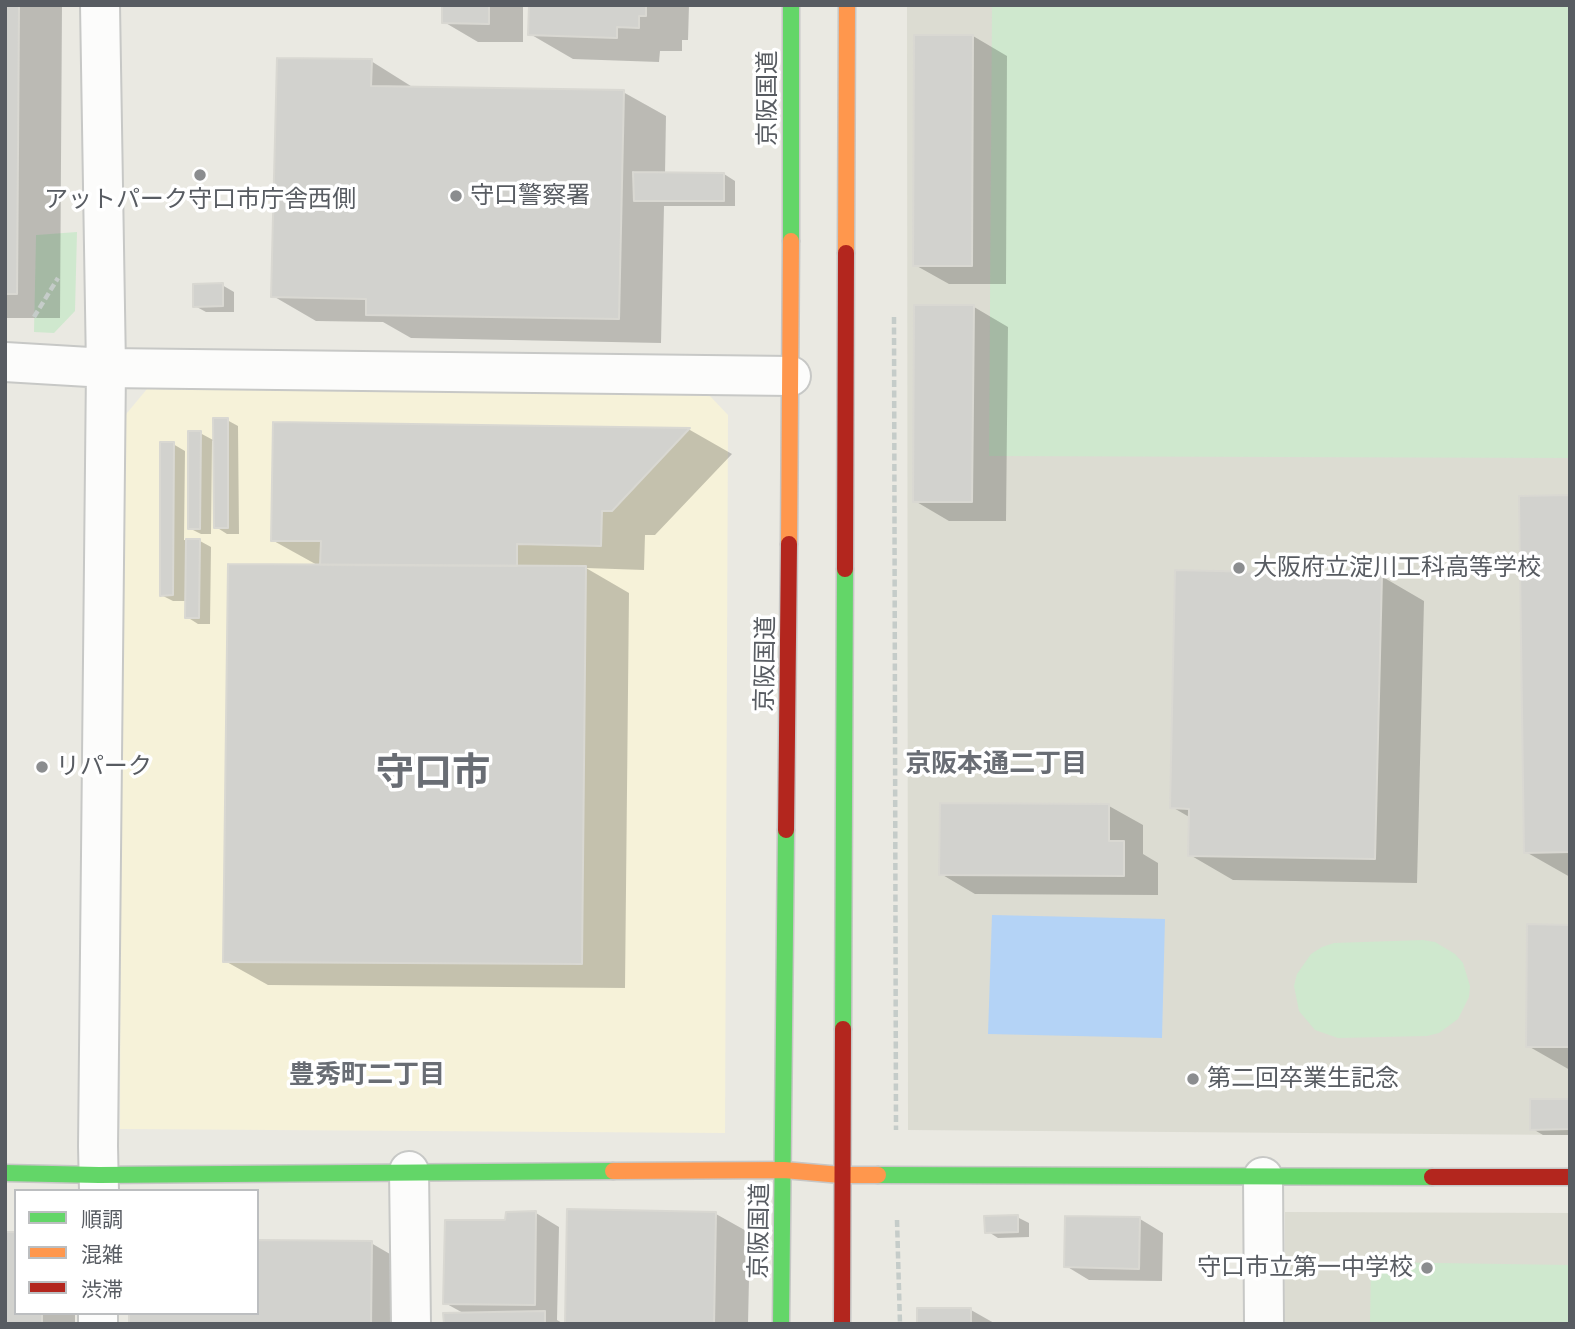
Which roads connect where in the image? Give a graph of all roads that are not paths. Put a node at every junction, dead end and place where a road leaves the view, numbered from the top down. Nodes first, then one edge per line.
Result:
1 (100, 5) edge
2 (791, 5) edge
3 (847, 5) edge
4 (5, 362) edge
5 (106, 368) junction
6 (791, 376) junction
7 (784, 1170) junction
8 (409, 1171) junction
9 (5, 1173) edge
10 (841, 1175) junction
11 (1263, 1177) junction
12 (1570, 1177) edge
13 (99, 1183) edge
14 (411, 1324) edge
15 (782, 1324) edge
16 (842, 1324) edge
17 (1264, 1324) edge

1 - 5 street
2 - 6 main road, 京阪国道
3 - 10 main road
4 - 5 street
5 - 6 street
5 - 13 street
6 - 7 main road, 京阪国道
7 - 8 main road
7 - 10 main road
7 - 15 main road, 京阪国道
8 - 13 main road
8 - 14 street
9 - 13 main road
10 - 11 main road
10 - 16 main road
11 - 12 main road
11 - 17 street

